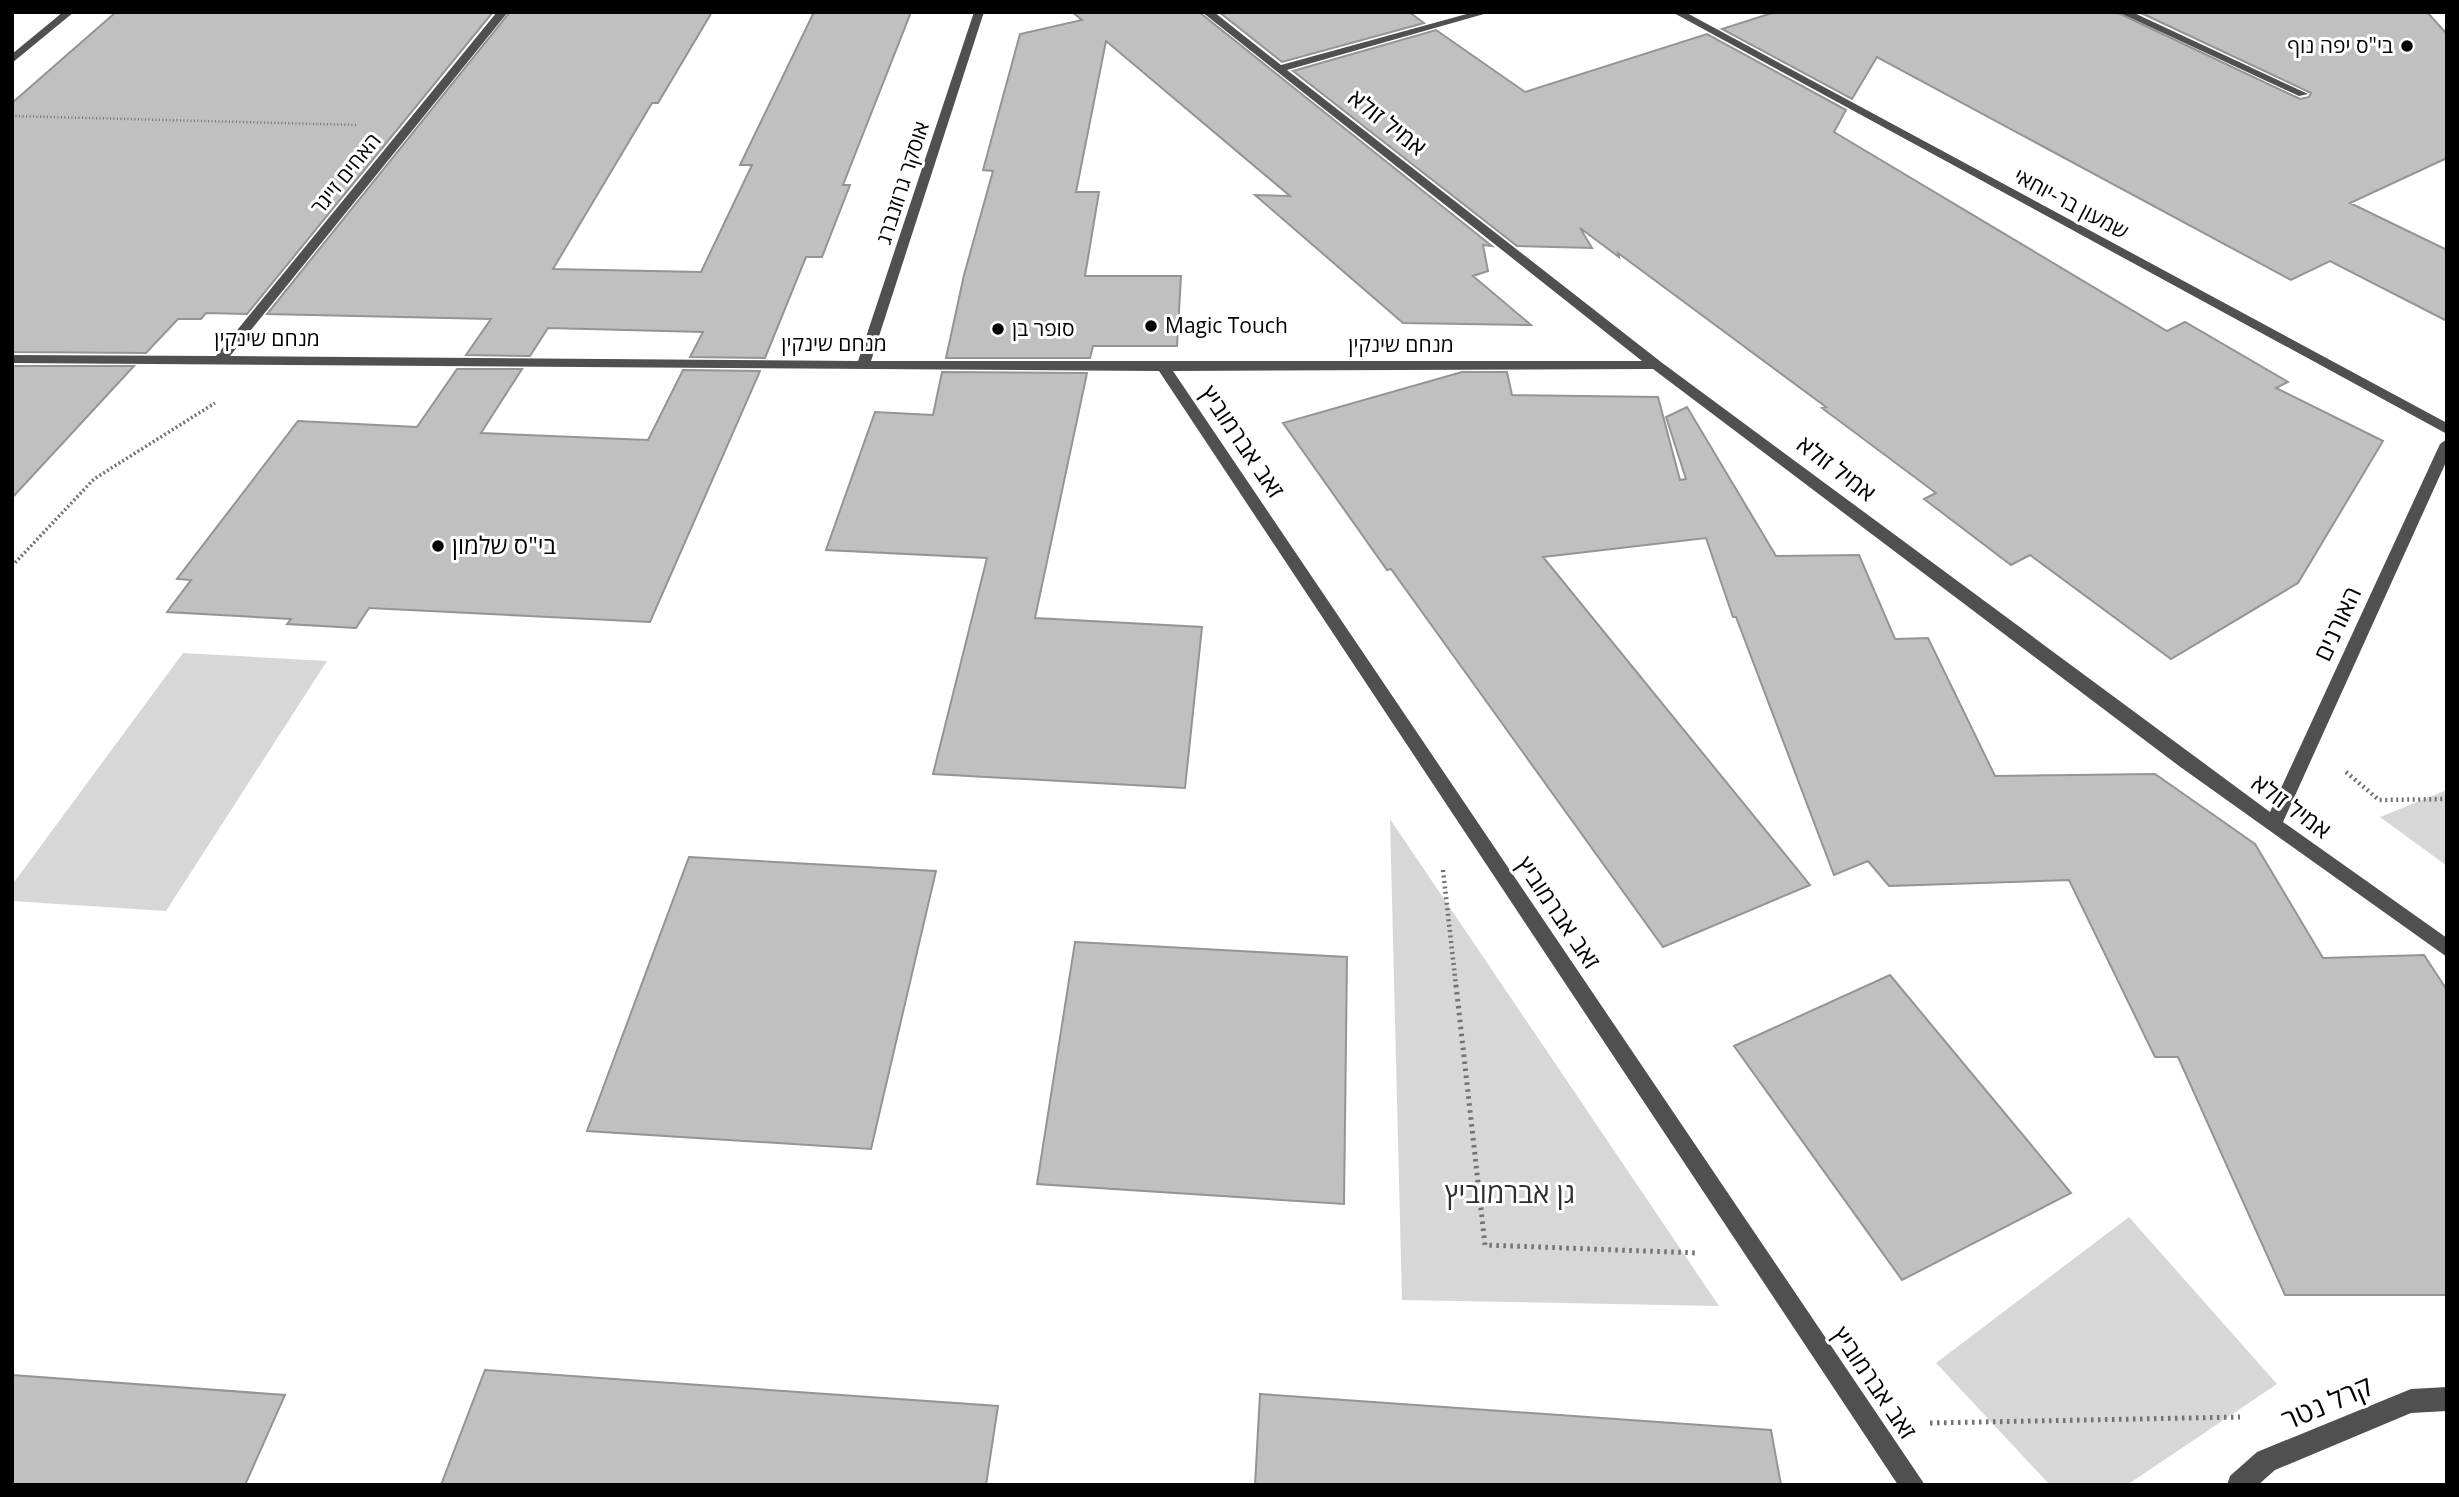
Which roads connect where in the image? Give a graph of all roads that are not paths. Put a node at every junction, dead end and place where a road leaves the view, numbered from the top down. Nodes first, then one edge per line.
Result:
1 (69, 12) edge
2 (503, 12) edge
3 (979, 12) edge
4 (1207, 12) edge
5 (1486, 12) edge
6 (1676, 12) edge
7 (2123, 12) edge
8 (12, 60) edge
9 (1279, 69) junction
10 (2303, 94) dead end
11 (12, 359) edge
12 (220, 360) junction
13 (863, 365) junction
14 (1656, 365) junction
15 (1163, 368) junction
16 (2447, 429) edge
17 (2447, 444) edge
18 (2273, 824) junction
19 (2447, 949) edge
20 (2447, 1399) edge
21 (1913, 1485) edge
22 (2239, 1485) edge

1 - 8 street
2 - 12 street, האחים זייגר
3 - 13 street, אוסקר גרוזנברג
4 - 9 street, אמיל זולא
5 - 9 street
6 - 16 street, שמעון בר-יוחאי
7 - 10 street
9 - 14 street, אמיל זולא
11 - 12 street, מנחם שינקין
12 - 13 street, מנחם שינקין
13 - 15 street, מנחם שינקין
14 - 15 street, מנחם שינקין
14 - 18 street, אמיל זולא
15 - 21 street, זאב אברמוביץ
17 - 18 street, האורנים
18 - 19 street, אמיל זולא
20 - 22 street, קרל נטר

